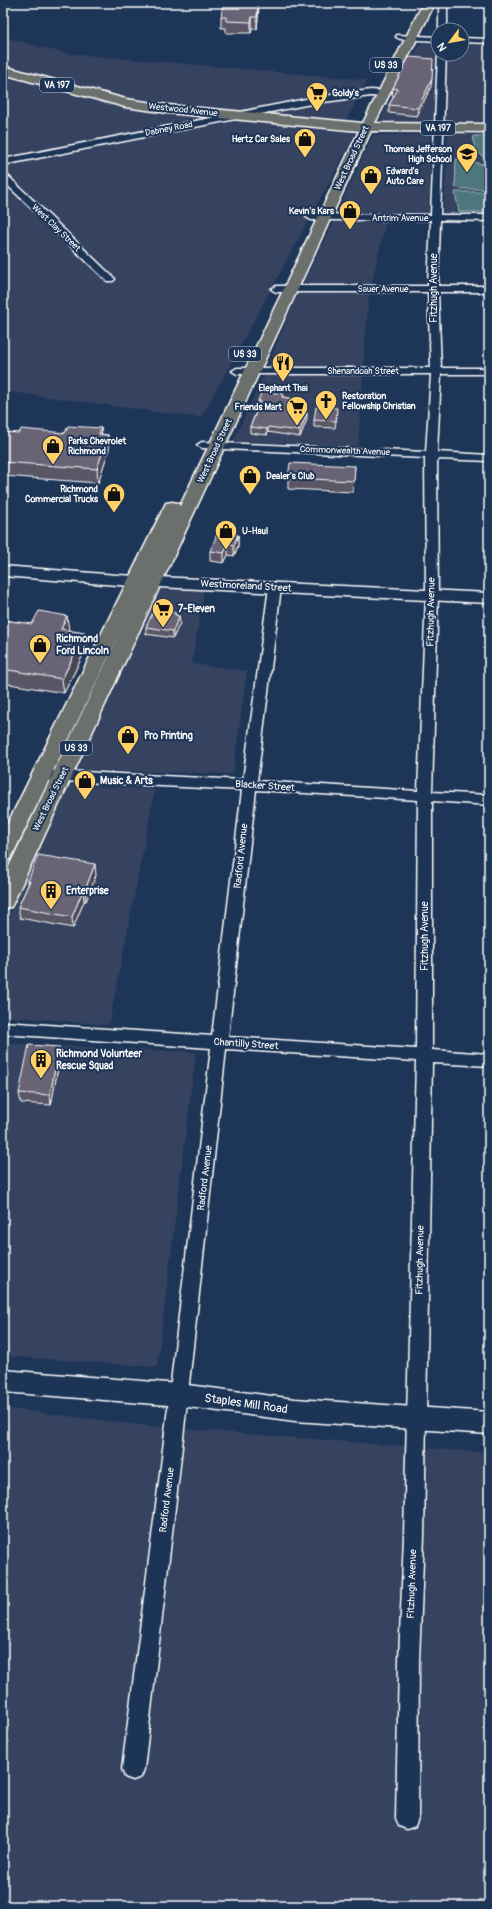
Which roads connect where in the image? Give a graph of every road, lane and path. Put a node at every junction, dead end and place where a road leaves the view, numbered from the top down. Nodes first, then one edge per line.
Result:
1 (418, 3) edge
2 (429, 3) edge
3 (443, 3) edge
4 (442, 22) edge
5 (406, 38) junction
6 (430, 39) edge
7 (470, 40) edge
8 (489, 41) edge
9 (442, 62) edge
10 (4, 71) edge
11 (377, 93) junction
12 (168, 109) junction
13 (237, 116) junction
14 (361, 119) junction
15 (178, 127) junction
16 (440, 128) junction
17 (489, 128) edge
18 (3, 162) edge
19 (3, 176) edge
20 (318, 217) junction
21 (435, 218) junction
22 (489, 218) edge
23 (110, 279) dead end
24 (284, 289) junction
25 (489, 289) edge
26 (433, 290) junction
27 (237, 371) junction
28 (253, 371) junction
29 (436, 371) junction
30 (489, 371) edge
31 (202, 445) junction
32 (218, 446) junction
33 (431, 455) junction
34 (489, 458) edge
35 (195, 459) dead end
36 (177, 495) dead end
37 (3, 571) edge
38 (145, 581) junction
39 (275, 587) junction
40 (432, 595) junction
41 (489, 598) edge
42 (42, 775) junction
43 (63, 775) junction
44 (248, 785) junction
45 (425, 796) junction
46 (489, 800) edge
47 (3, 854) edge
48 (5, 893) edge
49 (3, 1028) edge
50 (220, 1042) junction
51 (424, 1056) junction
52 (489, 1060) edge
53 (3, 1381) edge
54 (180, 1395) junction
55 (417, 1418) junction
56 (489, 1423) edge
57 (133, 1769) dead end
58 (407, 1818) dead end

1 - 5 main road, West Broad Street / US 33
2 - 5 main road, West Broad Street / US 33
3 - 4 street
5 - 6 street
5 - 11 main road, West Broad Street / US 33
7 - 8 street
9 - 16 street, Fitzhugh Avenue
10 - 12 main road, Westwood Avenue / VA 197
11 - 13 street, Dabney Road
11 - 14 main road, West Broad Street / US 33
11 - 14 main road, West Broad Street / US 33
12 - 13 main road, Westwood Avenue / VA 197
12 - 15 main road
13 - 14 main road, Westwood Avenue / VA 197
13 - 15 street, Dabney Road
14 - 16 main road, VA 197
14 - 20 main road, West Broad Street / US 33
15 - 18 street, Dabney Road
16 - 17 main road, VA 197
16 - 21 street, Fitzhugh Avenue
19 - 23 street, West Clay Street
20 - 21 street, Antrim Avenue
20 - 24 main road, West Broad Street / US 33
21 - 22 street, Antrim Avenue
21 - 26 street, Fitzhugh Avenue
24 - 26 street, Sauer Avenue
24 - 27 main road, West Broad Street / US 33
24 - 28 main road, West Broad Street / US 33
25 - 26 street, Sauer Avenue
26 - 29 street, Fitzhugh Avenue
27 - 28 street, Shenandoah Street
27 - 31 main road, West Broad Street / US 33
28 - 29 street, Shenandoah Street
28 - 32 main road, West Broad Street / US 33
29 - 30 street, Shenandoah Street
29 - 33 street, Fitzhugh Avenue
31 - 32 street, Commonwealth Avenue
31 - 35 main road, West Broad Street / US 33
32 - 33 street, Commonwealth Avenue
32 - 38 main road, West Broad Street / US 33
33 - 34 street, Commonwealth Avenue
33 - 40 street, Fitzhugh Avenue
36 - 38 main road, West Broad Street / US 33
37 - 38 street, Westmoreland Street
38 - 39 street, Westmoreland Street
38 - 42 main road, West Broad Street / US 33
38 - 43 main road, West Broad Street / US 33
39 - 40 street, Westmoreland Street
39 - 44 street, Radford Avenue
40 - 41 street, Westmoreland Street
40 - 45 street, Fitzhugh Avenue
42 - 43 street, Blacker Street
42 - 47 main road, West Broad Street / US 33
43 - 44 street, Blacker Street
43 - 48 main road, West Broad Street / US 33
44 - 45 street, Blacker Street
44 - 50 street, Radford Avenue
45 - 46 street, Blacker Street
45 - 51 street, Fitzhugh Avenue
49 - 50 street, Chantilly Street
50 - 51 street, Chantilly Street
50 - 54 street, Radford Avenue
51 - 52 street, Chantilly Street
51 - 55 street, Fitzhugh Avenue
53 - 54 street, Staples Mill Road
54 - 55 street, Staples Mill Road
54 - 57 street, Radford Avenue
55 - 56 street, Staples Mill Road
55 - 58 street, Fitzhugh Avenue

